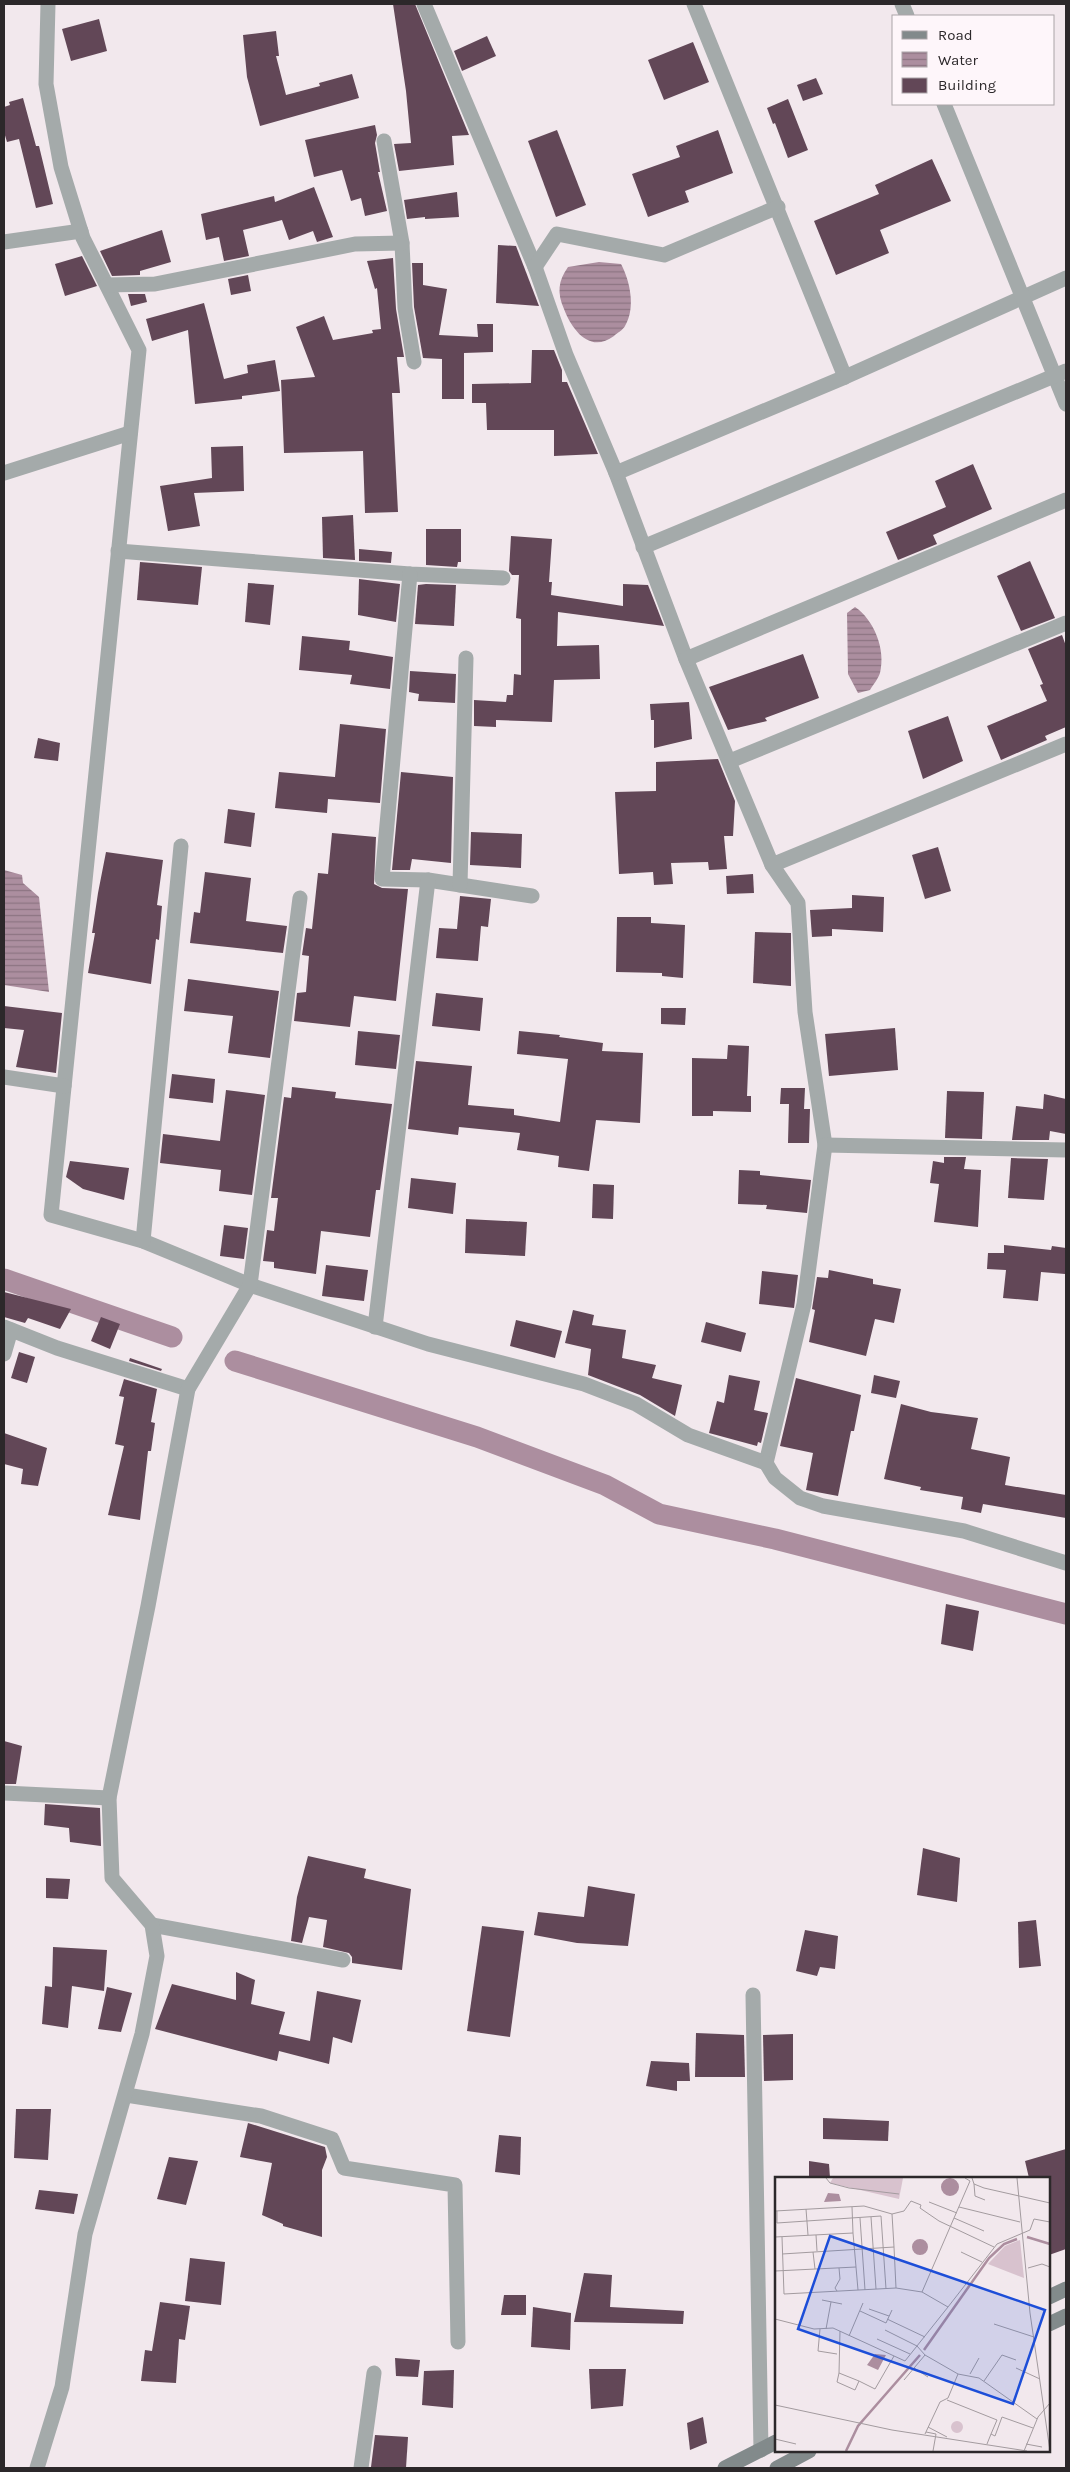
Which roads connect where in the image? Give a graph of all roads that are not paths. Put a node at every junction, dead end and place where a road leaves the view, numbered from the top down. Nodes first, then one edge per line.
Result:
1 (48, 4) edge
2 (424, 4) edge
3 (694, 4) edge
4 (944, 105) edge
5 (384, 142) dead end
6 (778, 208) junction
7 (81, 230) junction
8 (4, 242) edge
9 (402, 243) junction
10 (535, 267) junction
11 (1066, 278) edge
12 (107, 285) junction
13 (1024, 296) junction
14 (414, 362) dead end
15 (1061, 373) edge
16 (845, 377) junction
17 (1066, 404) edge
18 (130, 433) junction
19 (4, 473) edge
20 (616, 473) junction
21 (1066, 500) edge
22 (643, 546) junction
23 (118, 551) junction
24 (410, 574) junction
25 (502, 578) dead end
26 (1066, 623) edge
27 (466, 658) dead end
28 (686, 659) junction
29 (1066, 744) edge
30 (730, 761) junction
31 (181, 846) dead end
32 (772, 865) junction
33 (428, 880) junction
34 (460, 885) junction
35 (532, 896) dead end
36 (300, 898) dead end
37 (4, 1077) edge
38 (64, 1086) junction
39 (824, 1146) junction
40 (1066, 1150) edge
41 (143, 1241) junction
42 (250, 1284) junction
43 (375, 1327) junction
44 (7, 1329) edge
45 (4, 1354) edge
46 (188, 1389) junction
47 (766, 1463) junction
48 (1066, 1563) edge
49 (4, 1793) edge
50 (109, 1798) junction
51 (152, 1925) junction
52 (343, 1960) dead end
53 (753, 1995) dead end
54 (126, 2096) junction
55 (1066, 2289) edge
56 (1050, 2297) edge
57 (1066, 2316) edge
58 (1050, 2324) edge
59 (458, 2342) dead end
60 (374, 2373) dead end
61 (775, 2443) edge
62 (761, 2450) junction
63 (807, 2452) edge
64 (37, 2468) edge
65 (361, 2468) edge
66 (725, 2468) edge
67 (777, 2468) edge

1 - 7 street
2 - 10 street
3 - 6 street
4 - 13 street
5 - 9 street
6 - 10 street
6 - 16 street
7 - 8 street
7 - 12 street
9 - 12 street
9 - 14 street
10 - 20 street
11 - 13 street
12 - 18 street
13 - 15 street
13 - 16 street
15 - 17 street
15 - 22 street
16 - 20 street
18 - 19 street
18 - 23 street
20 - 22 street
21 - 28 street
22 - 28 street
23 - 24 street
23 - 38 street
24 - 25 street
24 - 33 street
26 - 30 street
27 - 34 street
28 - 30 street
29 - 32 street
30 - 32 street
31 - 41 street
32 - 39 street
33 - 34 street
33 - 43 street
34 - 35 street
36 - 42 street
37 - 38 street
38 - 41 street
39 - 40 street
39 - 47 street
41 - 42 street
42 - 43 street
42 - 46 street
43 - 47 street
44 - 45 street
44 - 46 street
46 - 50 street
47 - 48 street
49 - 50 street
50 - 51 street
51 - 52 street
51 - 54 street
53 - 62 street
54 - 59 street
54 - 64 street
55 - 56 main road
57 - 58 main road
60 - 65 street
61 - 62 main road
62 - 66 main road
63 - 67 main road

